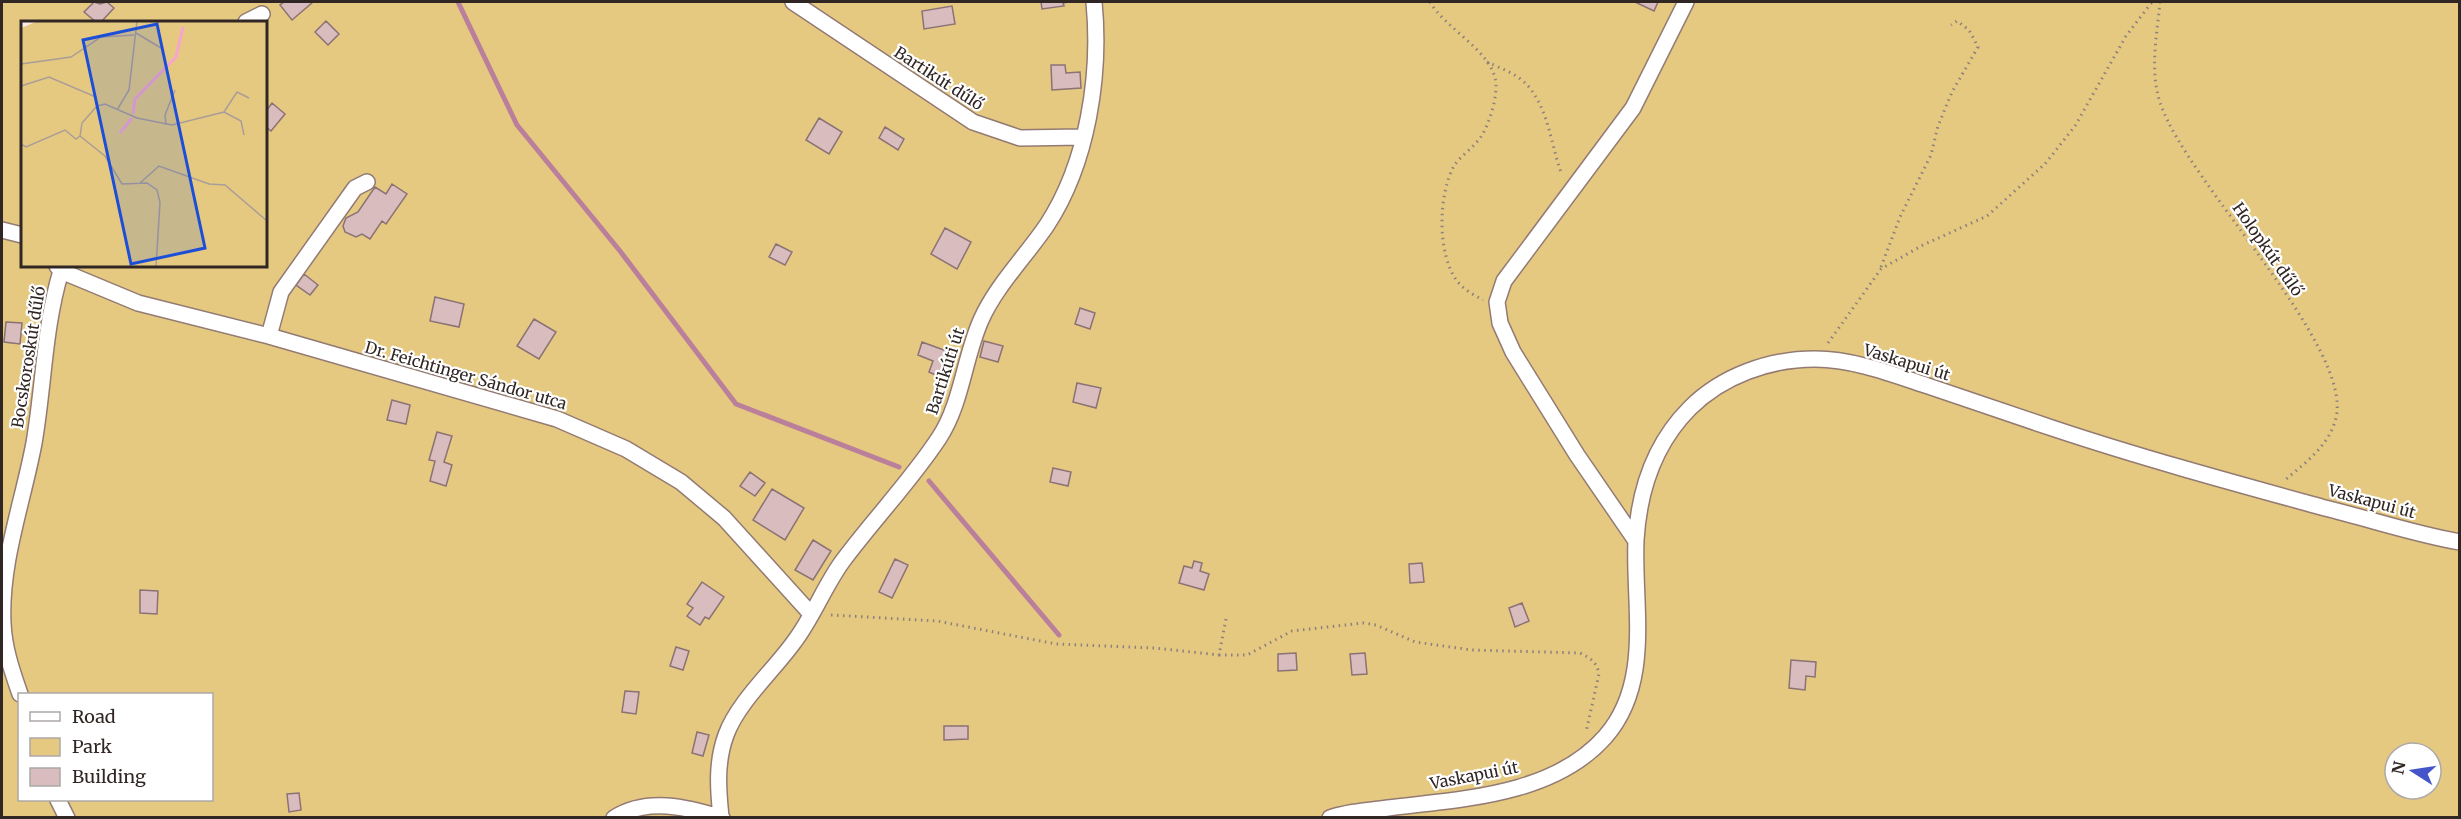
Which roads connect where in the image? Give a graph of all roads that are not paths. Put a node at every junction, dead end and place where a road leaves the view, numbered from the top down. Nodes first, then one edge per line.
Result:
1 (793, 2) edge
2 (1094, 2) edge
3 (1686, 2) edge
4 (262, 14) dead end
5 (248, 21) edge
6 (1082, 137) junction
7 (367, 182) dead end
8 (2, 230) edge
9 (21, 235) edge
10 (59, 268) edge
11 (269, 336) junction
12 (1636, 541) junction
13 (2460, 542) edge
14 (811, 614) junction
15 (20, 693) edge
16 (58, 801) edge
17 (721, 817) edge
18 (67, 818) edge
19 (614, 818) edge
20 (1330, 818) edge

1 - 6 street, Bartikút dűlő
2 - 6 street, Bartikúti út
3 - 12 street
4 - 5 street
6 - 14 street, Bartikúti út
7 - 11 street
8 - 9 street
10 - 11 street, Dr. Feichtinger Sándor utca
10 - 15 street, Bocskoroskút dűlő
11 - 14 street, Dr. Feichtinger Sándor utca
12 - 13 street, Vaskapui út
12 - 20 street, Vaskapui út
14 - 17 street, Bartikúti út
16 - 18 street
17 - 19 street

